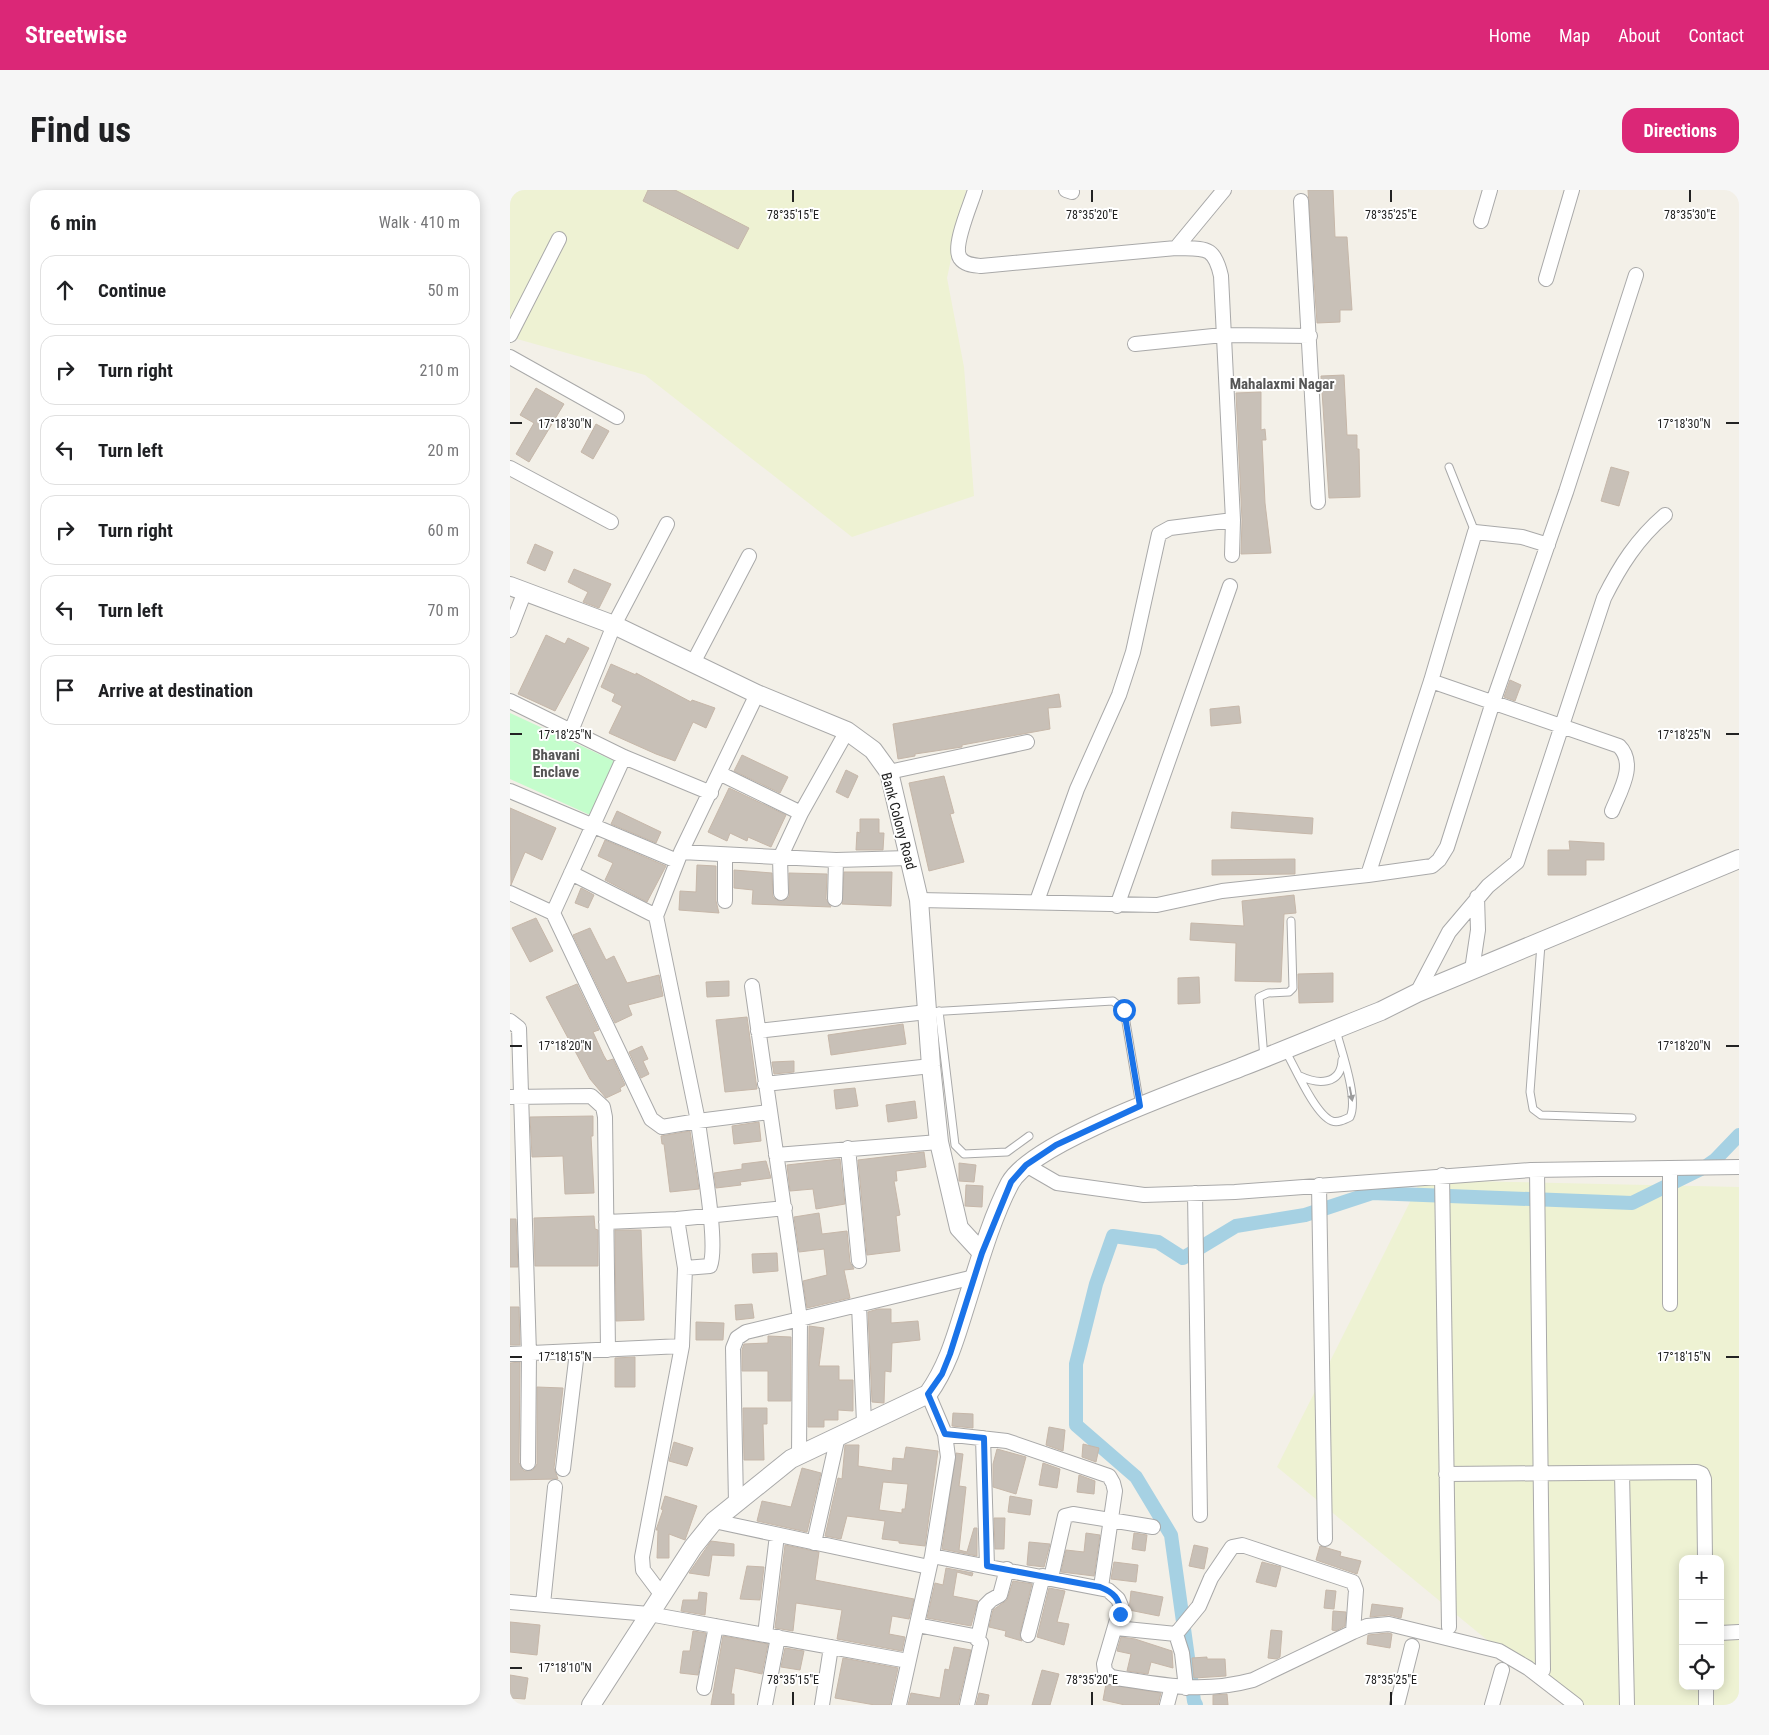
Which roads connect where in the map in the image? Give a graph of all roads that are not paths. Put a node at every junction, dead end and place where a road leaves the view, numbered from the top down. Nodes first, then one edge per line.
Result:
1 (975, 190) edge
2 (1224, 190) edge
3 (1490, 190) edge
4 (1572, 190) edge
5 (1301, 201) dead end
6 (1481, 221) dead end
7 (559, 239) dead end
8 (1176, 248) junction
9 (1636, 275) dead end
10 (1546, 279) dead end
11 (510, 335) edge
12 (1223, 335) junction
13 (1310, 336) junction
14 (1135, 344) dead end
15 (510, 357) edge
16 (617, 417) dead end
17 (510, 468) edge
18 (1449, 468) dead end
19 (1318, 502) dead end
20 (1665, 515) dead end
21 (1233, 520) junction
22 (611, 522) dead end
23 (668, 524) dead end
24 (1475, 532) junction
25 (1548, 545) junction
26 (1232, 555) dead end
27 (749, 556) dead end
28 (1230, 586) dead end
29 (517, 588) edge
30 (614, 625) junction
31 (510, 630) edge
32 (693, 663) junction
33 (1431, 681) junction
34 (758, 694) junction
35 (510, 701) edge
36 (1493, 702) junction
37 (1561, 726) junction
38 (572, 730) junction
39 (847, 730) junction
40 (1027, 742) dead end
41 (624, 757) junction
42 (888, 772) junction
43 (721, 774) junction
44 (510, 791) edge
45 (711, 793) junction
46 (1612, 811) dead end
47 (801, 813) junction
48 (592, 826) junction
49 (725, 856) junction
50 (679, 857) junction
51 (780, 858) junction
52 (909, 858) junction
53 (1739, 859) edge
54 (836, 860) junction
55 (571, 873) junction
56 (1368, 876) junction
57 (510, 893) edge
58 (781, 893) dead end
59 (1477, 897) junction
60 (835, 900) dead end
61 (919, 900) junction
62 (1037, 901) junction
63 (725, 902) dead end
64 (1117, 906) junction
65 (553, 913) junction
66 (656, 916) junction
67 (1291, 921) dead end
68 (1541, 941) junction
69 (1472, 970) junction
70 (752, 986) dead end
71 (1417, 993) junction
72 (933, 1012) junction
73 (510, 1021) edge
74 (1336, 1029) junction
75 (758, 1031) junction
76 (1285, 1050) junction
77 (1342, 1055) junction
78 (1264, 1058) junction
79 (931, 1066) junction
80 (1299, 1076) junction
81 (765, 1084) junction
82 (515, 1097) edge
83 (1140, 1106) junction
84 (770, 1112) junction
85 (1632, 1118) dead end
86 (698, 1121) junction
87 (1029, 1136) dead end
88 (939, 1142) junction
89 (848, 1148) junction
90 (776, 1155) junction
91 (1026, 1165) junction
92 (1739, 1167) edge
93 (1670, 1168) junction
94 (1538, 1170) junction
95 (1442, 1175) junction
96 (1319, 1185) junction
97 (1196, 1193) junction
98 (785, 1208) junction
99 (710, 1216) junction
100 (677, 1219) junction
101 (606, 1222) junction
102 (982, 1253) junction
103 (860, 1261) dead end
104 (685, 1268) junction
105 (974, 1277) junction
106 (1670, 1304) dead end
107 (859, 1306) junction
108 (800, 1319) junction
109 (682, 1346) junction
110 (608, 1350) junction
111 (577, 1352) junction
112 (510, 1354) edge
113 (530, 1354) junction
114 (928, 1394) junction
115 (864, 1423) junction
116 (945, 1434) junction
117 (838, 1436) junction
118 (984, 1438) junction
119 (799, 1455) junction
120 (528, 1463) dead end
121 (563, 1469) dead end
122 (1541, 1473) junction
123 (1622, 1473) junction
124 (1446, 1474) junction
125 (555, 1486) dead end
126 (736, 1503) junction
127 (1200, 1515) dead end
128 (1110, 1520) junction
129 (714, 1522) junction
130 (1153, 1527) dead end
131 (778, 1535) junction
132 (1325, 1539) dead end
133 (814, 1542) junction
134 (1705, 1555) edge
135 (930, 1561) junction
136 (987, 1566) junction
137 (1007, 1570) junction
138 (1047, 1577) junction
139 (1100, 1587) junction
140 (662, 1594) junction
141 (510, 1602) edge
142 (543, 1604) junction
143 (649, 1614) junction
144 (916, 1625) junction
145 (716, 1626) junction
146 (1449, 1627) dead end
147 (1116, 1628) junction
148 (1354, 1632) junction
149 (1739, 1632) edge
150 (1724, 1633) edge
151 (1176, 1634) junction
152 (1028, 1635) dead end
153 (771, 1636) junction
154 (978, 1638) junction
155 (1412, 1646) dead end
156 (831, 1647) junction
157 (908, 1661) junction
158 (1502, 1670) dead end
159 (1543, 1670) dead end
160 (1179, 1687) junction
161 (704, 1688) dead end
162 (1706, 1690) edge
163 (591, 1705) edge
164 (765, 1705) edge
165 (822, 1705) edge
166 (899, 1705) edge
167 (967, 1705) edge
168 (1167, 1705) edge
169 (1397, 1705) edge
170 (1492, 1705) edge
171 (1576, 1705) edge
172 (1627, 1705) edge
173 (1706, 1705) edge

1 - 8 street
2 - 8 street
3 - 6 street
4 - 10 street
5 - 13 street
7 - 11 street
8 - 12 street
9 - 25 street
12 - 13 street
12 - 14 street
12 - 21 street
13 - 19 street
15 - 16 street
17 - 22 street
18 - 24 lane
20 - 37 street
21 - 26 street
21 - 62 street
23 - 30 street
24 - 25 street
24 - 33 street
25 - 36 street
27 - 32 street
28 - 64 street
29 - 30 street, Bank Colony Road
29 - 31 street
30 - 32 street, Bank Colony Road
30 - 38 street
32 - 34 street, Bank Colony Road
33 - 36 street
33 - 56 street
34 - 39 street, Bank Colony Road
34 - 43 street
35 - 38 street
36 - 37 street
36 - 56 street
37 - 46 street
37 - 59 street
38 - 41 street
39 - 42 street, Bank Colony Road
39 - 47 street
40 - 42 street
41 - 45 street
41 - 48 street
42 - 52 street, Bank Colony Road
43 - 45 street
43 - 47 street
44 - 48 street
45 - 50 street
47 - 51 street
48 - 50 street
48 - 55 street
49 - 50 street
49 - 51 street
49 - 63 street
50 - 66 street
51 - 54 street
51 - 58 street
52 - 54 street
52 - 61 street, Bank Colony Road
53 - 68 street
54 - 60 street
55 - 65 street
55 - 66 street
56 - 64 street
57 - 65 street
59 - 69 street
59 - 71 street
61 - 62 street
61 - 72 street, Bank Colony Road
62 - 64 street
65 - 86 street
66 - 86 street
67 - 78 lane
68 - 69 street
68 - 85 lane
69 - 71 street
70 - 75 street
71 - 74 street
72 - 75 street
72 - 79 street, Bank Colony Road
72 - 83 lane
72 - 87 lane
73 - 82 street
74 - 76 street
74 - 77 lane
75 - 81 street
76 - 78 street
76 - 80 lane
77 - 80 lane
77 -> 80 lane
78 - 83 street
79 - 81 street
79 - 88 street, Bank Colony Road
81 - 84 street
82 - 101 street
82 - 113 street
83 - 91 street
84 - 86 street
84 - 90 street
86 - 99 street
88 - 89 street
88 - 102 street, Bank Colony Road
89 - 90 street
89 - 103 street
90 - 98 street
91 - 97 street
91 - 102 street
92 - 93 street
93 - 94 street
93 - 106 street
94 - 95 street
94 - 122 street
95 - 96 street
95 - 124 street
96 - 97 street
96 - 132 street
97 - 127 street
98 - 99 street
98 - 108 street
99 - 100 street
99 - 104 street
100 - 101 street
100 - 104 street
101 - 110 street
102 - 105 street
104 - 109 street
105 - 107 street
105 - 114 street
107 - 108 street
107 - 115 street
108 - 119 street
108 - 126 street
109 - 110 street
109 - 140 street
110 - 111 street
111 - 113 street
111 - 121 street
112 - 113 street
113 - 120 street
114 - 115 street
114 - 116 street
115 - 117 street
116 - 118 street
116 - 135 street
117 - 119 street
117 - 133 street
118 - 128 street
118 - 136 street
119 - 126 street
122 - 123 street
122 - 124 street
122 - 159 street
123 - 134 street
123 - 172 street
124 - 146 street
125 - 142 street
126 - 129 street
128 - 130 street
128 - 138 street
128 - 139 street
129 - 131 street
129 - 140 street
131 - 133 street
131 - 153 street
133 - 135 street
135 - 136 street
135 - 144 street
136 - 137 street
137 - 138 street
137 - 154 street
138 - 139 street
138 - 152 street
139 - 147 street
140 - 143 street
141 - 142 street
142 - 143 street
143 - 145 street
143 - 163 street
144 - 154 street
144 - 157 street
145 - 153 street
145 - 161 street
147 - 151 street
147 - 160 street
148 - 151 street
148 - 160 street
148 - 171 street
149 - 150 street
151 - 160 street
153 - 156 street
153 - 164 street
154 - 167 street
155 - 169 street
156 - 157 street
156 - 165 street
157 - 166 street
158 - 170 street
160 - 168 street
162 - 173 street

